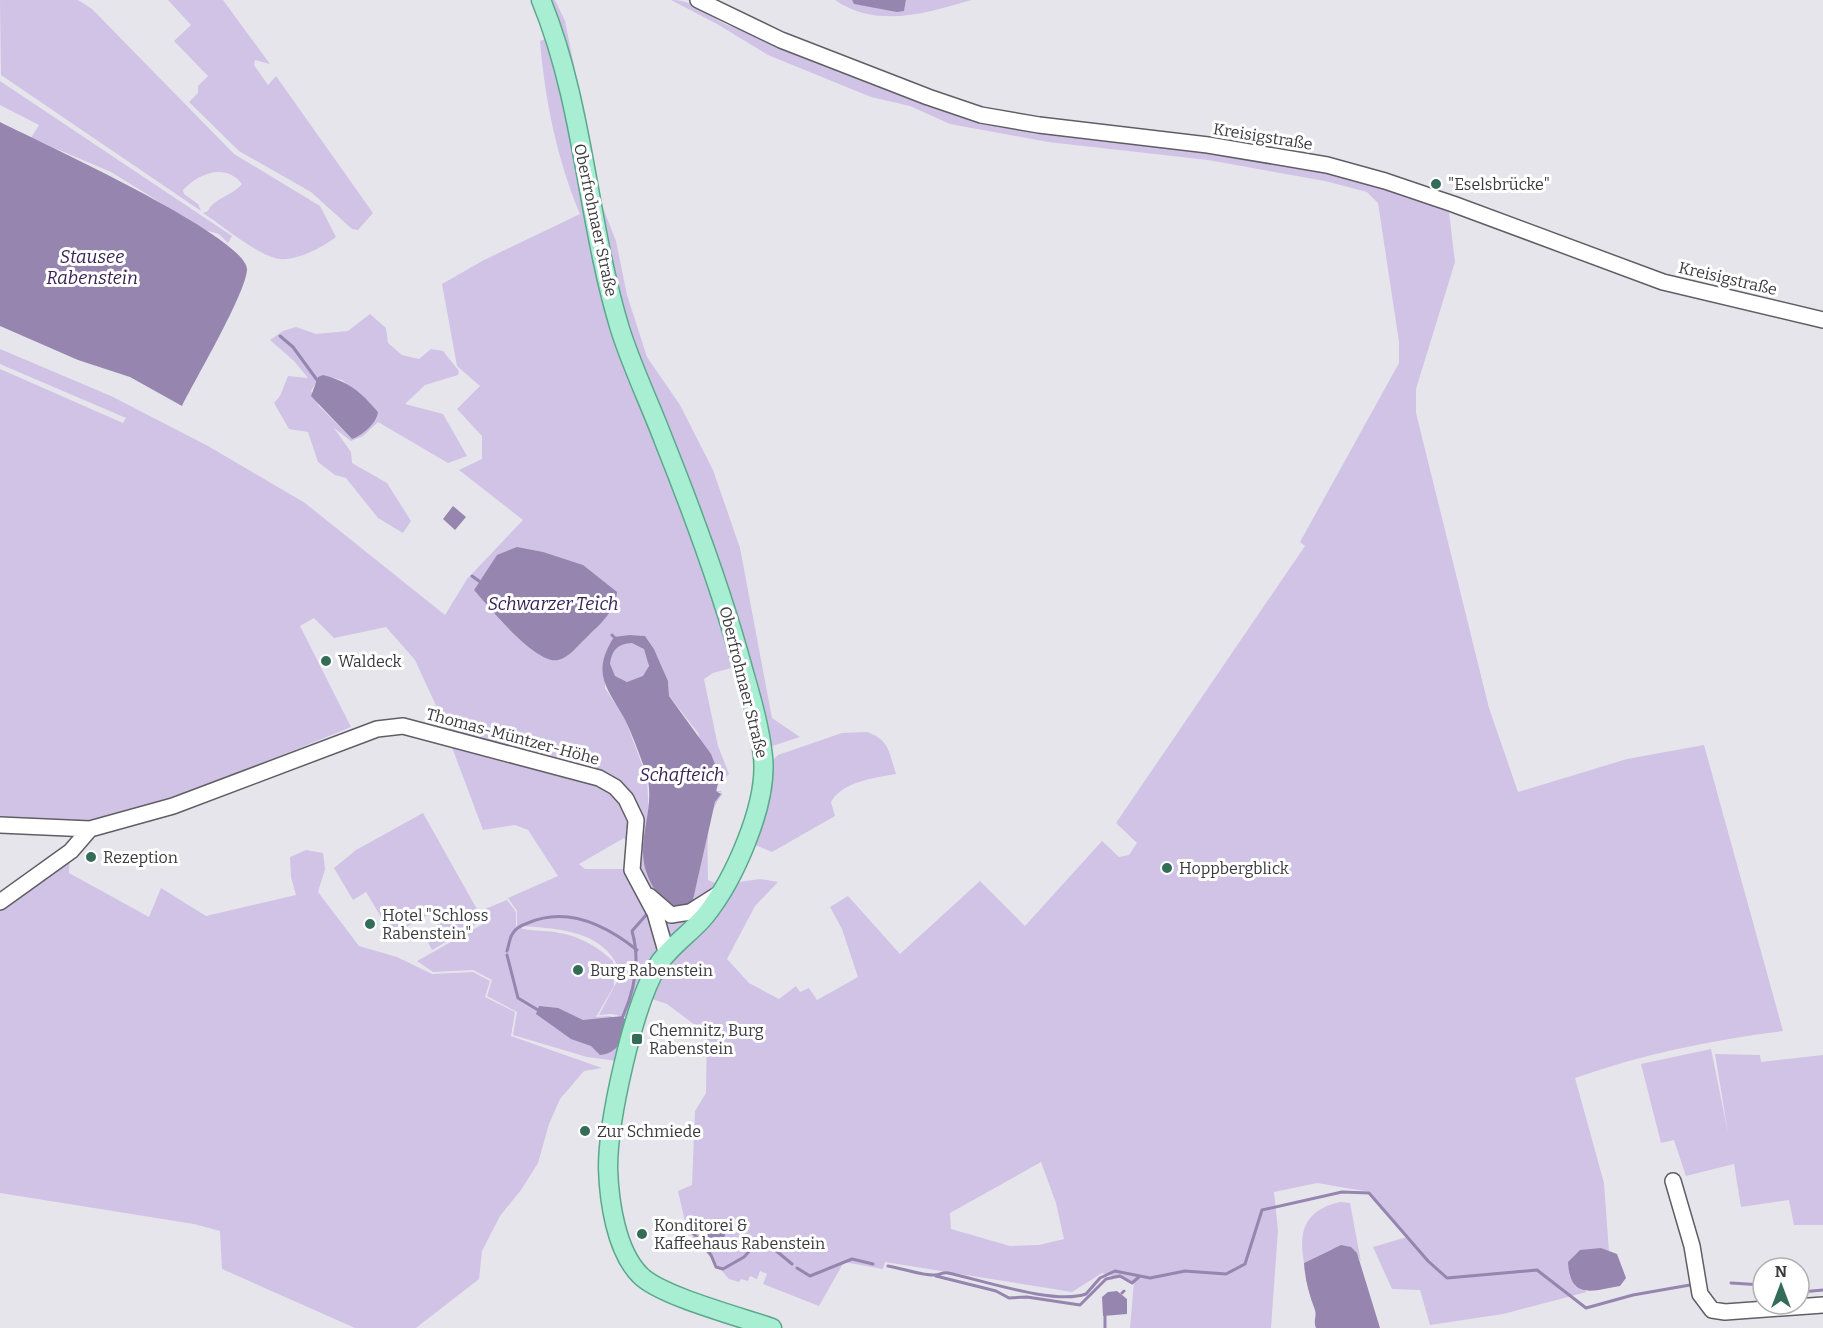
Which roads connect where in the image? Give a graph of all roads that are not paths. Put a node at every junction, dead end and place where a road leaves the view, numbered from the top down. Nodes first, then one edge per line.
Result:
1 (541, 0) edge
2 (698, 0) edge
3 (1823, 320) edge
4 (0, 825) edge
5 (90, 829) junction
6 (724, 890) junction
7 (647, 894) junction
8 (0, 902) edge
9 (667, 955) junction
10 (1673, 1180) dead end
11 (1823, 1305) edge
12 (772, 1328) edge

1 - 6 main road, Oberfrohnaer Straße
2 - 3 street, Kreisigstraße
4 - 5 street, Thomas-Müntzer-Höhe
5 - 7 street, Thomas-Müntzer-Höhe
5 - 8 street
6 - 7 street
6 - 9 main road, Oberfrohnaer Straße
7 - 9 street, Thomas-Müntzer-Höhe
9 - 12 main road, Oberfrohnaer Straße
10 - 11 street

